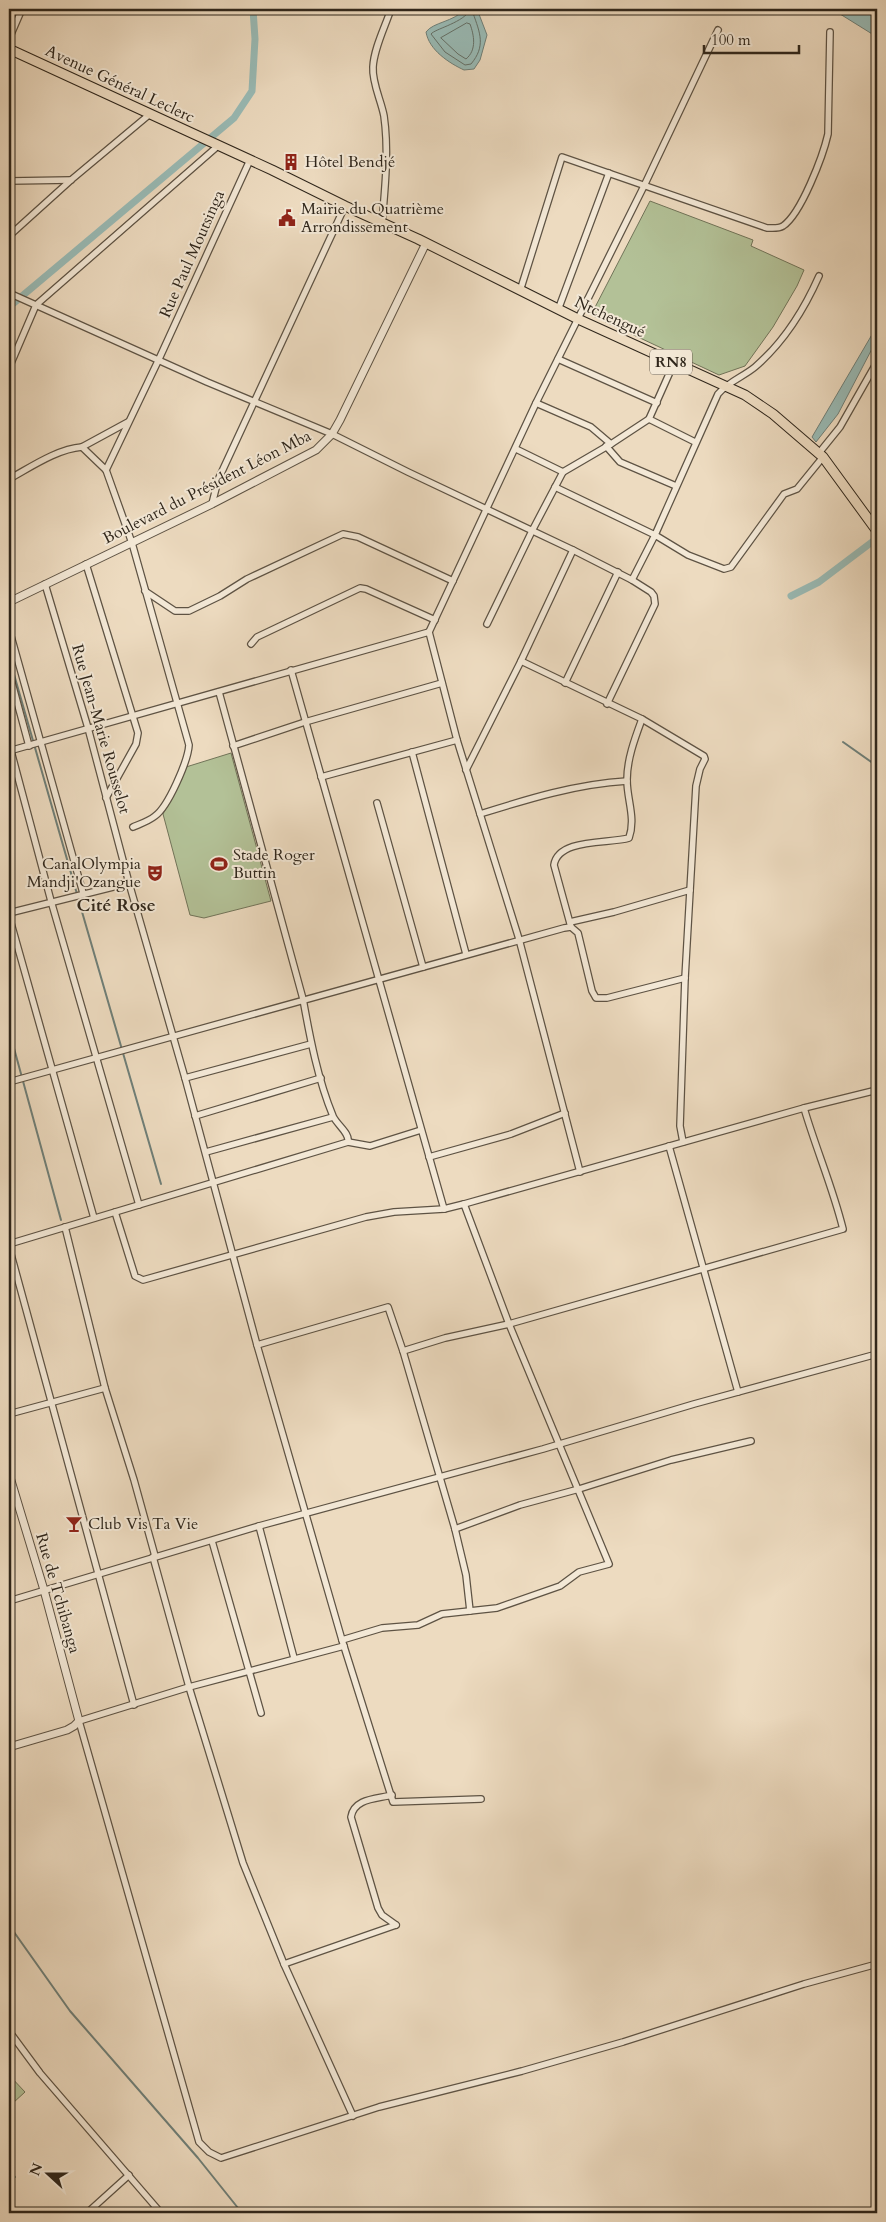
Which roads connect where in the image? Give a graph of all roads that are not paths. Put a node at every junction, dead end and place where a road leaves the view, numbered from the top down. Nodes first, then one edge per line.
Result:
1 (22, 9) edge
2 (392, 9) edge
3 (718, 30) dead end
4 (830, 32) dead end
5 (9, 39) edge
6 (9, 49) edge
7 (150, 114) junction
8 (216, 144) junction
9 (250, 160) junction
10 (609, 174) junction
11 (70, 180) junction
12 (9, 181) edge
13 (644, 186) junction
14 (345, 206) junction
15 (382, 223) junction
16 (9, 236) edge
17 (426, 243) junction
18 (819, 276) dead end
19 (520, 292) junction
20 (11, 294) edge
21 (36, 305) junction
22 (558, 310) junction
23 (578, 319) junction
24 (159, 359) junction
25 (558, 359) junction
26 (877, 362) edge
27 (674, 363) junction
28 (9, 368) edge
29 (726, 385) junction
30 (254, 401) junction
31 (536, 403) junction
32 (657, 403) junction
33 (649, 419) junction
34 (129, 421) junction
35 (332, 434) junction
36 (695, 442) junction
37 (609, 445) junction
38 (82, 448) junction
39 (516, 449) junction
40 (821, 455) junction
41 (106, 470) junction
42 (563, 472) junction
43 (9, 479) edge
44 (676, 486) junction
45 (555, 487) junction
46 (212, 504) junction
47 (486, 509) junction
48 (532, 531) junction
49 (877, 531) edge
50 (655, 535) junction
51 (132, 543) junction
52 (573, 550) junction
53 (86, 564) junction
54 (618, 572) junction
55 (453, 580) junction
56 (632, 580) junction
57 (45, 584) junction
58 (145, 591) junction
59 (9, 602) edge
60 (434, 620) junction
61 (487, 624) dead end
62 (9, 629) edge
63 (429, 632) junction
64 (251, 644) dead end
65 (521, 661) junction
66 (291, 670) junction
67 (9, 672) edge
68 (442, 683) junction
69 (565, 683) junction
70 (219, 692) junction
71 (177, 703) junction
72 (608, 704) junction
73 (133, 716) junction
74 (642, 719) junction
75 (305, 722) junction
76 (88, 728) junction
77 (457, 740) junction
78 (35, 744) junction
79 (234, 746) junction
80 (10, 751) edge
81 (412, 752) junction
82 (466, 770) junction
83 (321, 777) junction
84 (627, 781) junction
85 (106, 798) junction
86 (377, 803) dead end
87 (480, 814) junction
88 (133, 827) dead end
89 (129, 882) junction
90 (690, 890) junction
91 (82, 894) junction
92 (51, 901) junction
93 (9, 914) edge
94 (571, 925) junction
95 (519, 939) junction
96 (466, 954) junction
97 (423, 966) junction
98 (685, 978) junction
99 (378, 980) junction
100 (303, 999) junction
101 (174, 1036) junction
102 (311, 1044) junction
103 (96, 1058) junction
104 (52, 1070) junction
105 (185, 1078) junction
106 (321, 1078) junction
107 (9, 1082) edge
108 (877, 1090) edge
109 (804, 1108) junction
110 (565, 1113) junction
111 (195, 1116) junction
112 (333, 1117) junction
113 (421, 1130) junction
114 (348, 1142) junction
115 (683, 1142) junction
116 (670, 1146) junction
117 (206, 1152) junction
118 (429, 1157) junction
119 (580, 1172) junction
120 (214, 1182) junction
121 (464, 1204) junction
122 (139, 1205) junction
123 (444, 1208) junction
124 (116, 1212) junction
125 (94, 1218) junction
126 (65, 1227) junction
127 (9, 1246) edge
128 (232, 1254) junction
129 (705, 1268) junction
130 (509, 1324) junction
131 (257, 1345) junction
132 (403, 1351) junction
133 (877, 1354) edge
134 (105, 1388) junction
135 (738, 1392) junction
136 (52, 1402) junction
137 (9, 1414) edge
138 (751, 1441) dead end
139 (559, 1442) junction
140 (9, 1474) edge
141 (439, 1476) junction
142 (578, 1490) junction
143 (306, 1514) junction
144 (259, 1526) junction
145 (455, 1529) junction
146 (212, 1541) junction
147 (154, 1557) junction
148 (99, 1573) junction
149 (44, 1590) junction
150 (9, 1601) edge
151 (470, 1610) junction
152 (343, 1643) junction
153 (294, 1658) junction
154 (248, 1671) junction
155 (189, 1687) junction
156 (134, 1705) junction
157 (261, 1713) dead end
158 (79, 1721) junction
159 (9, 1746) edge
160 (392, 1795) junction
161 (481, 1799) dead end
162 (284, 1964) junction
163 (877, 1964) edge
164 (9, 2031) edge
165 (353, 2116) junction
166 (129, 2176) junction
167 (87, 2213) edge
168 (161, 2213) edge

1 - 5 street
2 - 15 street
3 - 13 street
4 - 13 street
6 - 7 main road, Avenue Général Leclerc
7 - 8 main road, Avenue Général Leclerc
7 - 11 street
8 - 9 main road, Avenue Général Leclerc
8 - 21 street
9 - 14 main road, Avenue Général Leclerc
9 - 24 street, Rue Paul Moutsinga
10 - 13 street
10 - 19 street
10 - 22 street
11 - 12 street
11 - 16 street
13 - 23 street
14 - 15 main road, Ntchengué
14 - 30 street
15 - 17 main road, Ntchengué
17 - 19 main road, Ntchengué / RN8
17 - 35 street, Boulevard du Président Léon Mba
18 - 29 street
19 - 22 main road, Ntchengué / RN8
20 - 21 street
21 - 24 street
21 - 28 street
22 - 23 main road, Ntchengué / RN8
23 - 25 street
23 - 27 main road, Ntchengué / RN8
24 - 30 street
24 - 34 street, Rue Paul Moutsinga
25 - 31 street
25 - 32 street
26 - 40 street
27 - 29 main road, Ntchengué / RN8
27 - 32 street
29 - 36 street
29 - 40 main road, Ntchengué / RN8
30 - 35 street
30 - 46 street
31 - 37 street
31 - 39 street
32 - 33 street
33 - 36 street
33 - 37 street
34 - 38 street
34 - 41 street, Rue Paul Moutsinga
35 - 46 street, Boulevard du Président Léon Mba
35 - 47 street
36 - 44 street
37 - 42 street
37 - 44 street
38 - 41 street
38 - 43 street
39 - 42 street
39 - 47 street
40 - 49 main road, Ntchengué / RN8
40 - 50 street
41 - 51 street
42 - 45 street
44 - 50 street
45 - 48 street
45 - 50 street
46 - 51 street, Boulevard du Président Léon Mba
47 - 48 street
47 - 55 street
48 - 52 street
48 - 61 street
50 - 56 street
51 - 53 street, Boulevard du Président Léon Mba
51 - 58 street
52 - 54 street
52 - 65 street
53 - 57 street, Boulevard du Président Léon Mba
53 - 73 street
54 - 56 street
54 - 69 street
55 - 58 street
55 - 60 street
56 - 72 street
57 - 59 street, Boulevard du Président Léon Mba
57 - 76 street, Rue Jean-Marie Rousselot
58 - 71 street
60 - 63 street
60 - 64 street
62 - 78 street
63 - 66 street
63 - 68 street
65 - 69 street
65 - 82 street
66 - 70 street
66 - 75 street
67 - 78 street
68 - 75 street
68 - 77 street
69 - 72 street
70 - 71 street
70 - 79 street
71 - 73 street
71 - 88 street
72 - 74 street
73 - 76 street
73 - 85 street
74 - 84 street
74 - 90 street
75 - 79 street
75 - 83 street
76 - 78 street
76 - 85 street, Rue Jean-Marie Rousselot
77 - 81 street
77 - 82 street
78 - 80 street
78 - 91 street
79 - 100 street
80 - 92 street
81 - 83 street
81 - 96 street
82 - 87 street
83 - 99 street
84 - 87 street
84 - 94 street
85 - 89 street, Rue Jean-Marie Rousselot
86 - 97 street
87 - 95 street
89 - 91 street
89 - 101 street, Rue Jean-Marie Rousselot
90 - 94 street
90 - 98 street
91 - 92 street
92 - 93 street
92 - 103 street
93 - 104 street
94 - 95 street
94 - 98 street
95 - 96 street
95 - 110 street
96 - 97 street
97 - 99 street
98 - 115 street
99 - 100 street
99 - 113 street
100 - 101 street
100 - 102 street
101 - 103 street
101 - 105 street, Rue Jean-Marie Rousselot
102 - 105 street
102 - 106 street
103 - 104 street
103 - 122 street
104 - 107 street
104 - 125 street
105 - 111 street, Rue Jean-Marie Rousselot
106 - 111 street
106 - 112 street
108 - 109 street
109 - 115 street
109 - 129 street
110 - 118 street
110 - 119 street
111 - 117 street, Rue Jean-Marie Rousselot
112 - 114 street
112 - 117 street
113 - 114 street
113 - 118 street
114 - 120 street
115 - 116 street
116 - 119 street
116 - 129 street
117 - 120 street, Rue Jean-Marie Rousselot
118 - 123 street
119 - 121 street
120 - 122 street
120 - 128 street, Rue Jean-Marie Rousselot
121 - 123 street
121 - 130 street
122 - 124 street
123 - 128 street
124 - 125 street
124 - 128 street
125 - 126 street
126 - 127 street
126 - 134 street
127 - 136 street
128 - 131 street, Rue Jean-Marie Rousselot
129 - 130 street
129 - 135 street
130 - 132 street
130 - 139 street
131 - 132 street
131 - 143 street, Rue Jean-Marie Rousselot
132 - 141 street
133 - 135 street
134 - 136 street
134 - 147 street
135 - 139 street
136 - 137 street
136 - 148 street
138 - 142 street
139 - 141 street
139 - 142 street
140 - 149 street, Rue de Tchibanga
141 - 143 street
141 - 145 street
142 - 145 street
142 - 151 street
143 - 144 street
143 - 152 street, Rue Jean-Marie Rousselot
144 - 146 street
144 - 153 street
145 - 151 street
146 - 147 street
146 - 154 street
147 - 148 street
147 - 155 street
148 - 149 street
148 - 156 street
149 - 150 street
149 - 158 street, Rue de Tchibanga
151 - 152 street
152 - 153 street
152 - 160 street, Rue Jean-Marie Rousselot
153 - 154 street
154 - 155 street
154 - 157 street
155 - 156 street
155 - 162 street
156 - 158 street
158 - 159 street
158 - 165 street
160 - 161 street
160 - 162 street
162 - 165 street
163 - 165 street
164 - 166 street
166 - 167 street
166 - 168 street

